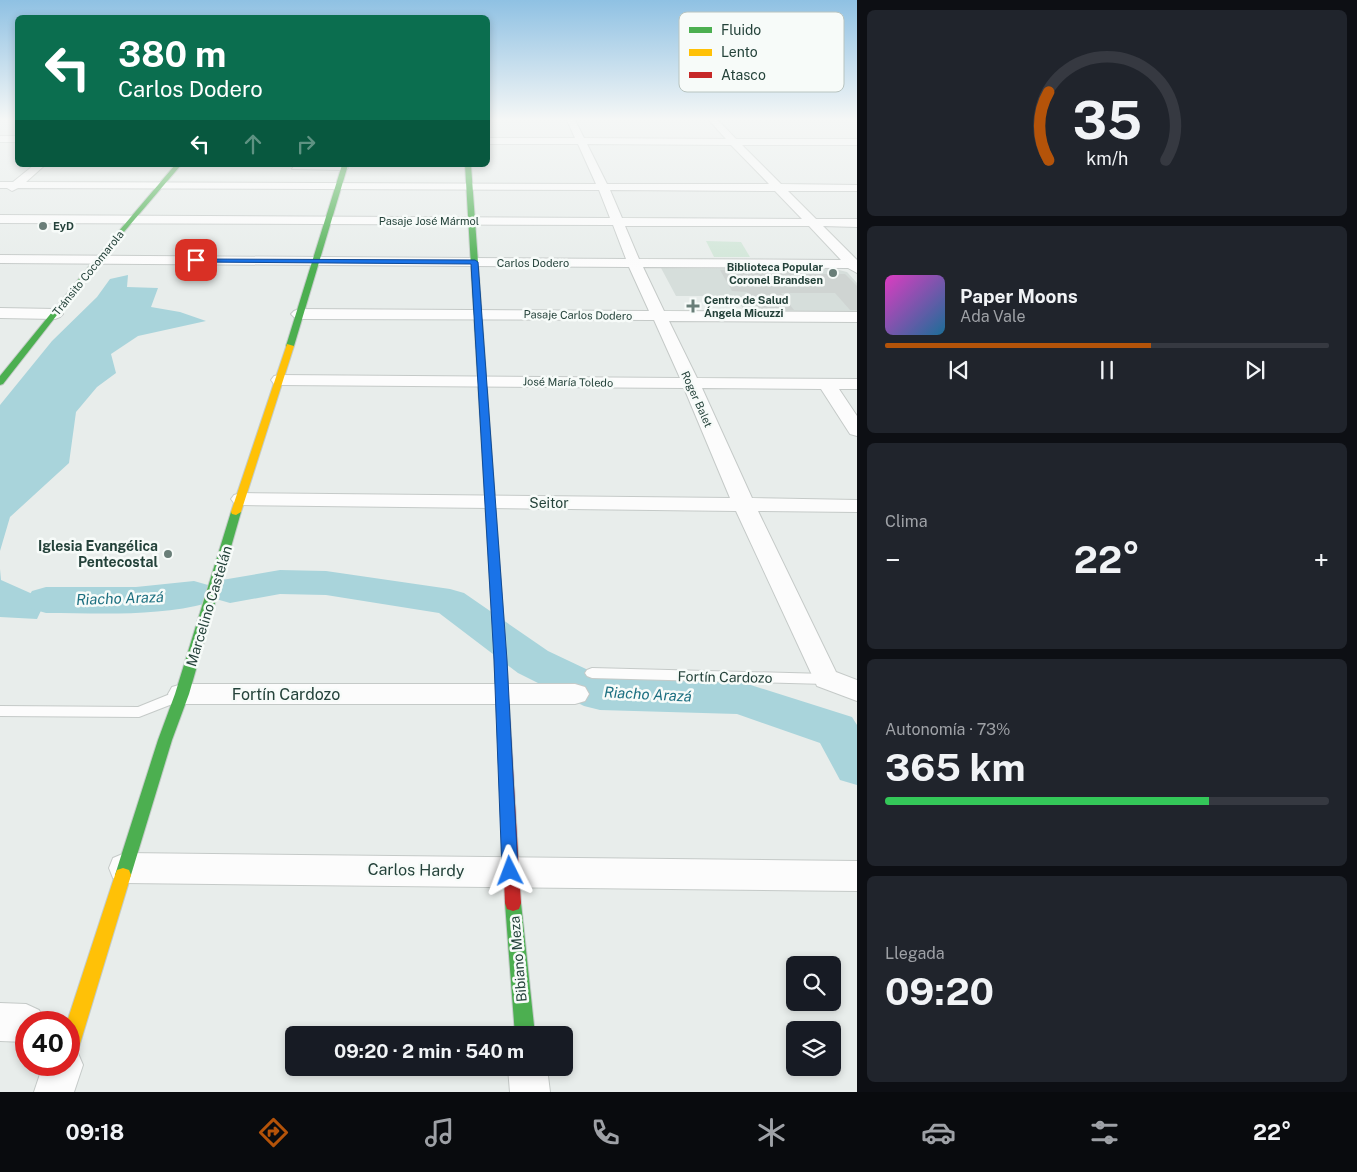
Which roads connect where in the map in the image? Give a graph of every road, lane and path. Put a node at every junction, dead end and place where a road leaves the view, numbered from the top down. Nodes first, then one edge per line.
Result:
1 (35, 169) edge
2 (175, 169) edge
3 (344, 169) edge
4 (468, 169) edge
5 (594, 169) edge
6 (762, 169) edge
7 (0, 185) edge
8 (15, 185) junction
9 (160, 186) junction
10 (339, 187) junction
11 (470, 187) junction
12 (603, 187) junction
13 (781, 188) junction
14 (857, 188) edge
15 (0, 197) edge
16 (0, 219) edge
17 (133, 220) junction
18 (328, 220) junction
19 (472, 221) junction
20 (618, 222) junction
21 (814, 223) junction
22 (857, 223) edge
23 (0, 259) edge
24 (98, 259) junction
25 (315, 261) junction
26 (475, 262) junction
27 (634, 264) junction
28 (855, 266) edge
29 (0, 313) edge
30 (55, 314) junction
31 (300, 314) junction
32 (479, 314) junction
33 (660, 316) junction
34 (857, 317) edge
35 (1, 379) edge
36 (280, 380) junction
37 (483, 381) junction
38 (691, 384) junction
39 (827, 384) junction
40 (857, 384) edge
41 (857, 430) edge
42 (242, 499) junction
43 (490, 502) junction
44 (743, 503) junction
45 (857, 506) edge
46 (826, 679) junction
47 (584, 683) joint
48 (857, 691) edge
49 (501, 692) junction
50 (182, 694) junction
51 (0, 711) edge
52 (125, 868) junction
53 (510, 871) junction
54 (857, 876) edge
55 (78, 1011) edge
56 (0, 1022) edge
57 (15, 1023) edge
58 (524, 1026) edge
59 (59, 1076) edge
60 (529, 1076) edge
61 (54, 1092) edge
62 (530, 1092) edge

1 - 8 street
2 - 9 street, Tránsito Cocomarola
3 - 10 street, Marcelino Castelán
4 - 11 street, Bibiano Meza
5 - 12 street, Roger Balet
6 - 13 street
7 - 8 street
8 - 9 street
8 - 15 street
9 - 10 street
9 - 17 street, Tránsito Cocomarola
10 - 11 street
10 - 18 street, Marcelino Castelán
11 - 12 street
11 - 19 street, Bibiano Meza
12 - 13 street
12 - 20 street, Roger Balet
13 - 14 street
13 - 21 street
16 - 17 street, Pasaje José Mármol
17 - 18 street, Pasaje José Mármol
17 - 24 street, Tránsito Cocomarola
18 - 19 street, Pasaje José Mármol
18 - 25 street, Marcelino Castelán
19 - 20 street, Pasaje José Mármol
19 - 26 street, Bibiano Meza
20 - 21 street, Pasaje José Mármol
20 - 27 street, Roger Balet
21 - 22 street, Pasaje José Mármol
21 - 28 street
23 - 24 street, Carlos Dodero
24 - 25 street, Carlos Dodero
24 - 30 street, Tránsito Cocomarola
25 - 26 street, Carlos Dodero
25 - 31 street, Marcelino Castelán
26 - 27 street, Carlos Dodero
26 - 32 street, Bibiano Meza
27 - 28 street, Carlos Dodero
27 - 33 street, Roger Balet
29 - 30 street
30 - 35 street, Tránsito Cocomarola
31 - 32 street, Pasaje Carlos Dodero
31 - 36 street, Marcelino Castelán
32 - 33 street, Pasaje Carlos Dodero
32 - 37 street, Bibiano Meza
33 - 34 street, Pasaje Carlos Dodero
33 - 38 street, Roger Balet
36 - 37 street, José María Toledo
36 - 42 street, Marcelino Castelán
37 - 38 street, José María Toledo
37 - 43 street, Bibiano Meza
38 - 39 street, José María Toledo
38 - 44 street, Roger Balet
39 - 40 street, José María Toledo
39 - 41 street
42 - 43 street, Seitor
42 - 50 street, Marcelino Castelán
43 - 44 street, Seitor
43 - 49 street, Bibiano Meza
44 - 45 street, Seitor
44 - 46 street, Roger Balet
46 - 47 lane, Fortín Cardozo
46 - 48 street, Fortín Cardozo
47 - 49 street, Fortín Cardozo
49 - 50 street, Fortín Cardozo
49 - 53 street, Bibiano Meza
50 - 51 lane, Fortín Cardozo
50 - 52 street, Marcelino Castelán
52 - 53 street, Carlos Hardy
52 - 55 street, Marcelino Castelán
53 - 54 street, Carlos Hardy
53 - 58 street, Bibiano Meza
56 - 57 street
59 - 61 street
60 - 62 street

